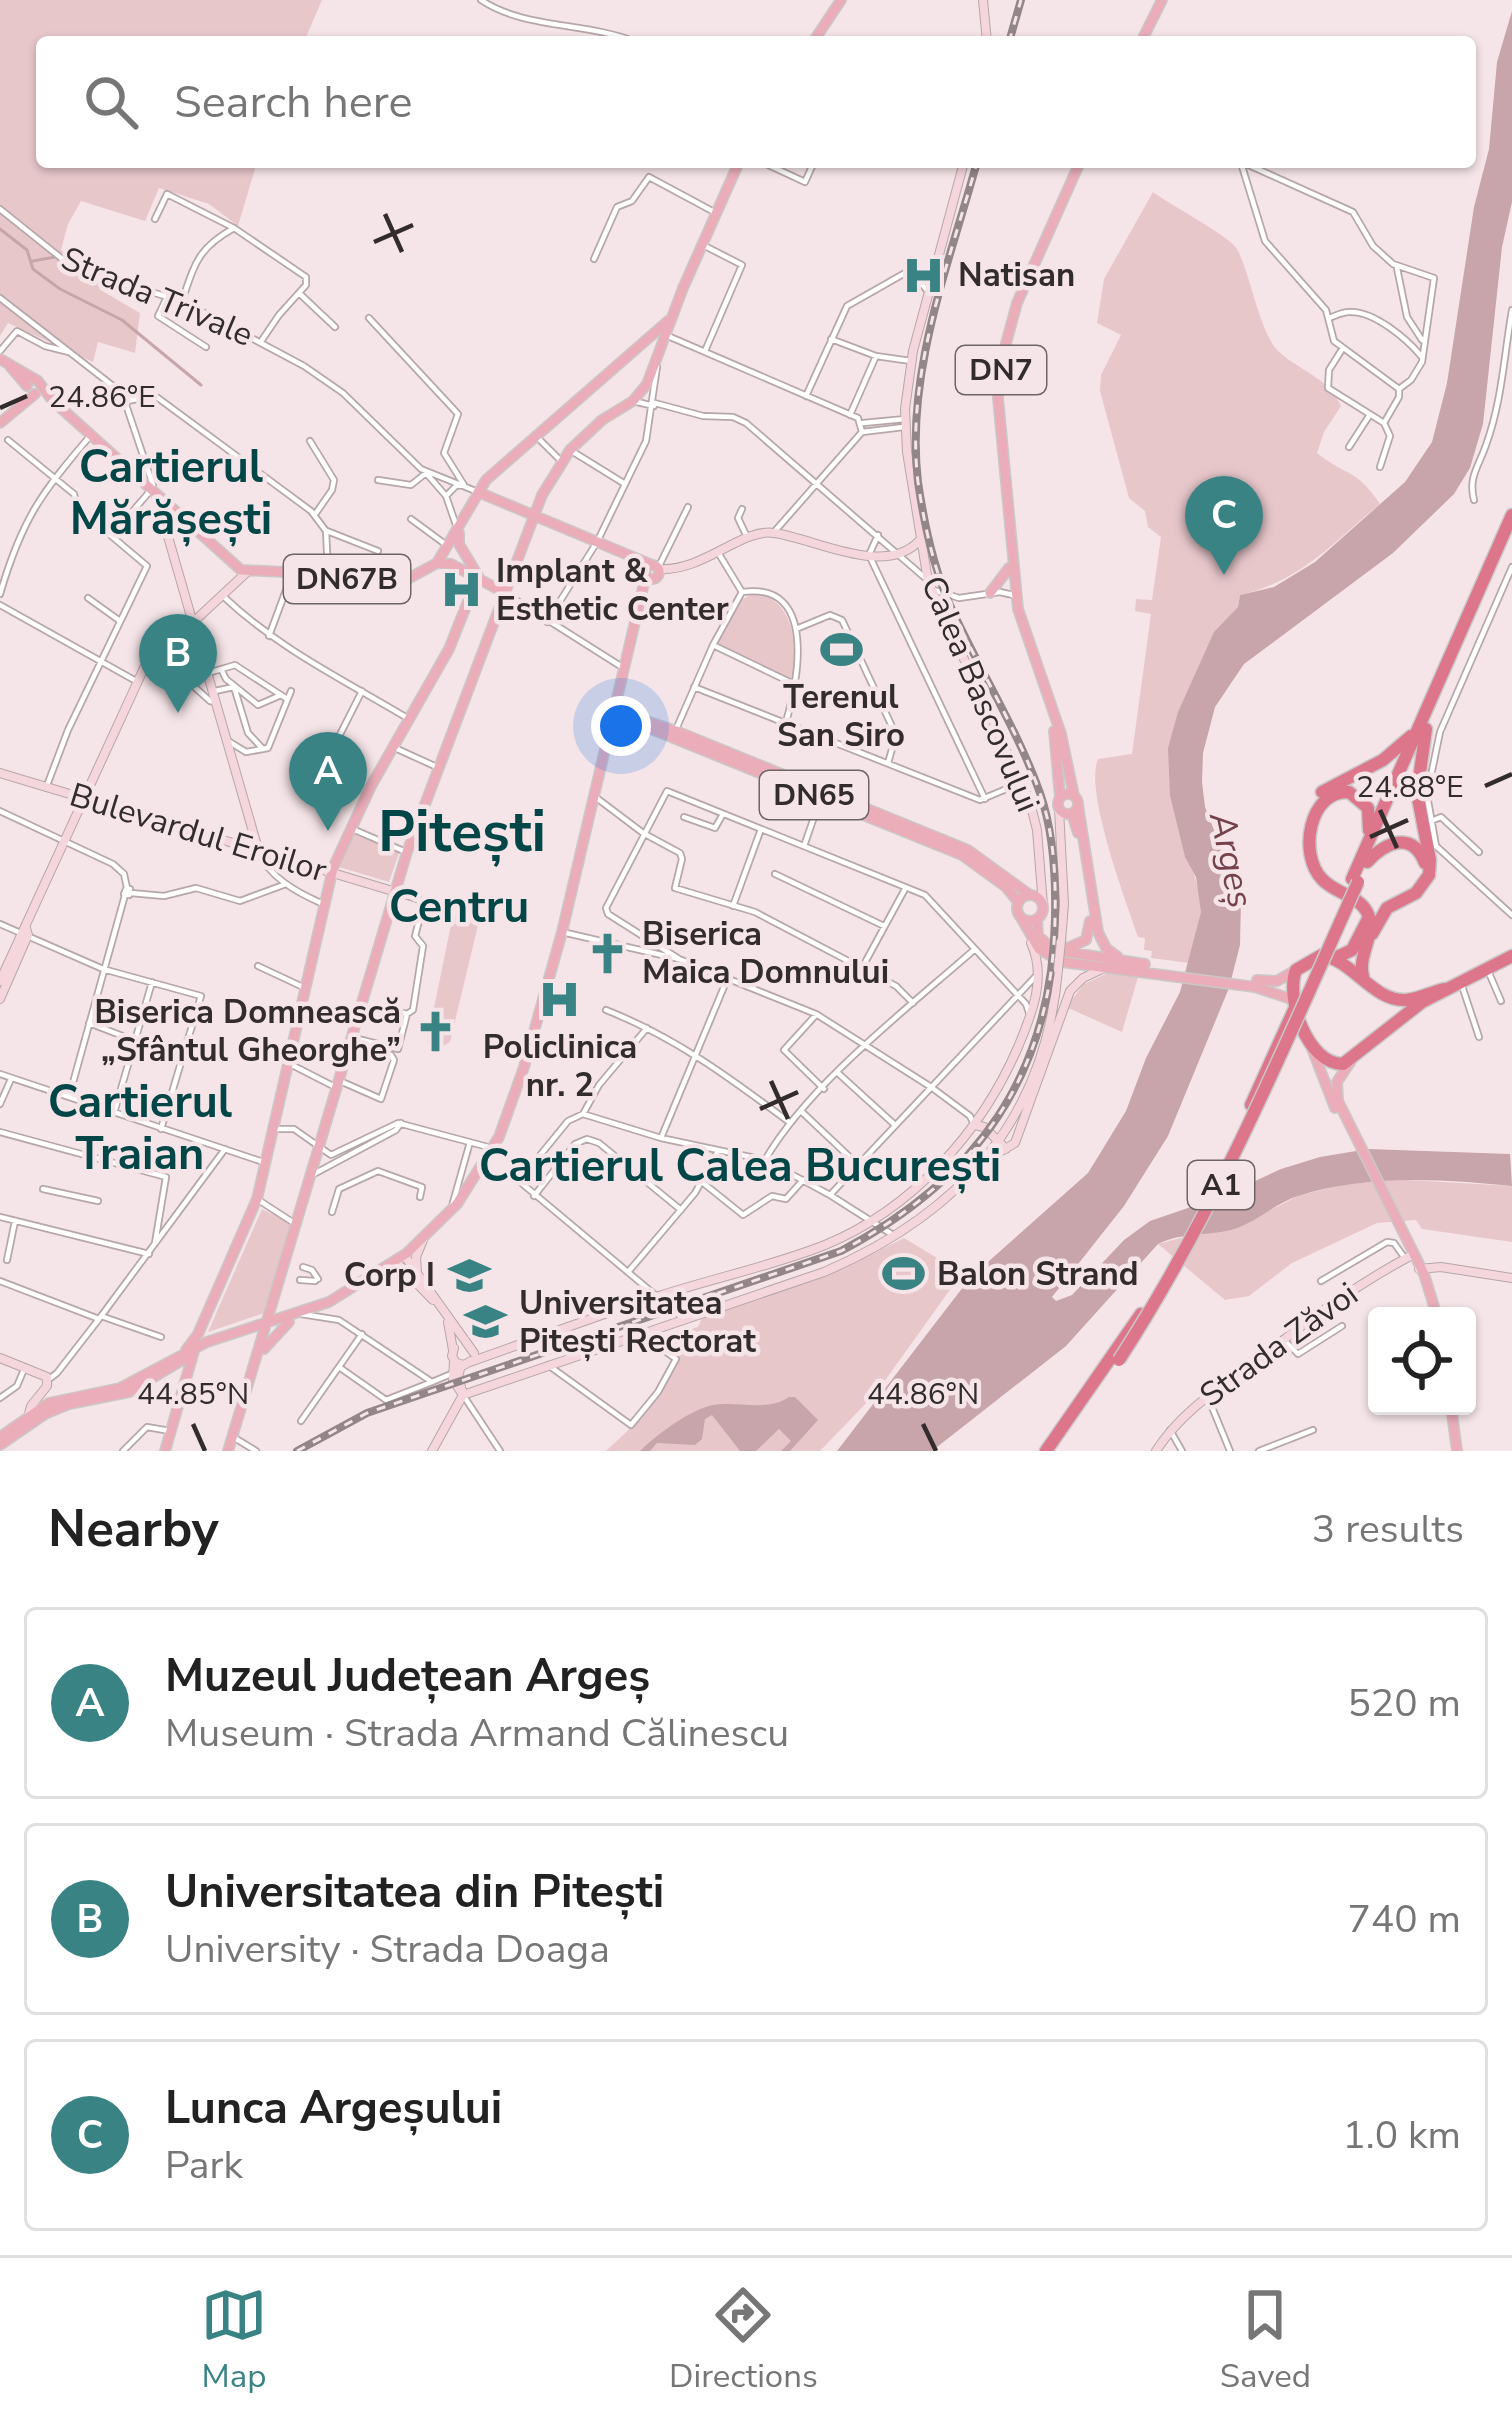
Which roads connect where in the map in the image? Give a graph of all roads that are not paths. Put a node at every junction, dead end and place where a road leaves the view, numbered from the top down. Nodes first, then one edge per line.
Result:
1 (481, 0) edge
2 (841, 0) edge
3 (983, 0) edge
4 (1162, 0) edge
5 (620, 36) edge
6 (817, 36) edge
7 (986, 36) edge
8 (1144, 36) edge
9 (737, 168) edge
10 (775, 168) edge
11 (811, 168) edge
12 (962, 168) edge
13 (1077, 168) edge
14 (1243, 168) edge
15 (1254, 168) edge
16 (0, 209) edge
17 (716, 213) junction
18 (155, 219) dead end
19 (234, 228) junction
20 (703, 245) junction
21 (594, 259) dead end
22 (1393, 264) junction
23 (928, 292) junction
24 (299, 293) junction
25 (168, 296) junction
26 (0, 298) edge
27 (182, 301) junction
28 (1512, 310) edge
29 (369, 318) dead end
30 (1328, 318) junction
31 (335, 327) dead end
32 (661, 334) junction
33 (831, 339) junction
34 (1422, 340) junction
35 (261, 341) junction
36 (206, 347) dead end
37 (1342, 350) junction
38 (705, 351) junction
39 (78, 356) junction
40 (876, 356) junction
41 (1420, 356) junction
42 (2, 357) edge
43 (911, 361) junction
44 (657, 365) junction
45 (33, 387) junction
46 (1399, 389) junction
47 (806, 396) junction
48 (128, 400) junction
49 (633, 401) junction
50 (654, 404) junction
51 (850, 415) junction
52 (1369, 416) junction
53 (0, 423) edge
54 (862, 423) junction
55 (905, 423) junction
56 (1384, 423) junction
57 (862, 432) junction
58 (91, 435) junction
59 (536, 435) junction
60 (8, 440) dead end
61 (310, 441) dead end
62 (1349, 447) dead end
63 (570, 450) junction
64 (562, 461) junction
65 (1380, 466) dead end
66 (426, 473) junction
67 (54, 478) junction
68 (378, 480) dead end
69 (625, 484) junction
70 (818, 484) junction
71 (464, 485) junction
72 (153, 492) junction
73 (542, 495) junction
74 (446, 496) junction
75 (476, 496) junction
76 (1474, 500) dead end
77 (688, 507) dead end
78 (742, 509) dead end
79 (315, 514) junction
80 (467, 514) junction
81 (535, 514) junction
82 (1512, 514) edge
83 (411, 519) dead end
84 (559, 524) junction
85 (457, 530) junction
86 (326, 531) junction
87 (774, 532) junction
88 (1512, 533) edge
89 (527, 534) junction
90 (112, 535) junction
91 (878, 535) junction
92 (747, 538) junction
93 (920, 540) junction
94 (597, 542) junction
95 (449, 546) junction
96 (378, 551) dead end
97 (897, 552) junction
98 (718, 554) junction
99 (0, 555) edge
100 (869, 555) junction
101 (10, 558) junction
102 (437, 563) junction
103 (1012, 563) junction
104 (1512, 567) edge
105 (654, 570) junction
106 (246, 572) junction
107 (292, 573) junction
108 (328, 574) junction
109 (478, 576) junction
110 (930, 585) junction
111 (742, 592) junction
112 (505, 593) junction
113 (990, 593) junction
114 (0, 594) edge
115 (221, 595) junction
116 (88, 598) dead end
117 (959, 598) junction
118 (1016, 598) junction
119 (0, 604) edge
120 (943, 612) junction
121 (192, 621) junction
122 (120, 622) junction
123 (547, 622) junction
124 (796, 629) junction
125 (269, 636) junction
126 (713, 645) junction
127 (157, 653) junction
128 (100, 662) junction
129 (221, 669) junction
130 (625, 669) junction
131 (208, 673) junction
132 (137, 682) junction
133 (796, 685) junction
134 (620, 686) junction
135 (234, 687) junction
136 (694, 687) junction
137 (213, 691) junction
138 (291, 691) dead end
139 (362, 691) junction
140 (284, 697) junction
141 (216, 702) junction
142 (614, 710) junction
143 (409, 718) junction
144 (634, 718) junction
145 (786, 722) junction
146 (609, 727) junction
147 (1423, 727) junction
148 (676, 731) junction
149 (228, 741) junction
150 (392, 747) junction
151 (263, 749) junction
152 (887, 763) junction
153 (439, 768) junction
154 (322, 770) dead end
155 (0, 773) edge
156 (1023, 782) junction
157 (979, 785) junction
158 (46, 788) junction
159 (822, 795) junction
160 (968, 795) junction
161 (593, 796) junction
162 (83, 799) junction
163 (985, 799) junction
164 (1068, 806) junction
165 (0, 811) edge
166 (723, 814) junction
167 (684, 817) dead end
168 (1431, 821) junction
169 (350, 828) junction
170 (761, 829) junction
171 (643, 833) junction
172 (64, 842) junction
173 (1368, 844) junction
174 (804, 846) junction
175 (258, 851) junction
176 (407, 852) junction
177 (1478, 852) dead end
178 (1367, 862) junction
179 (331, 873) junction
180 (775, 874) dead end
181 (1040, 875) junction
182 (1355, 880) junction
183 (286, 884) junction
184 (906, 886) junction
185 (128, 892) junction
186 (396, 892) junction
187 (1031, 895) junction
188 (424, 902) junction
189 (1018, 902) junction
190 (1359, 902) junction
191 (1388, 902) junction
192 (323, 903) junction
193 (1042, 905) junction
194 (733, 906) junction
195 (440, 907) dead end
196 (1512, 915) edge
197 (1020, 916) junction
198 (1369, 917) junction
199 (1036, 919) junction
200 (0, 924) edge
201 (884, 926) junction
202 (25, 932) junction
203 (562, 932) junction
204 (1027, 932) junction
205 (1363, 939) junction
206 (1057, 946) junction
207 (975, 949) junction
208 (1512, 956) edge
209 (1334, 958) junction
210 (679, 959) junction
211 (1118, 963) junction
212 (258, 966) dead end
213 (862, 968) junction
214 (103, 969) junction
215 (1487, 969) junction
216 (1296, 970) junction
217 (1040, 972) junction
218 (1363, 978) junction
219 (727, 980) junction
220 (0, 981) edge
221 (152, 982) junction
222 (1460, 982) junction
223 (1256, 984) junction
224 (305, 988) junction
225 (1444, 989) junction
226 (1382, 994) junction
227 (1018, 996) junction
228 (0, 999) edge
229 (1291, 999) junction
230 (1501, 1001) dead end
231 (914, 1004) junction
232 (392, 1010) dead end
233 (606, 1010) dead end
234 (407, 1014) junction
235 (816, 1014) junction
236 (1029, 1022) junction
237 (88, 1023) junction
238 (648, 1027) junction
239 (1382, 1032) junction
240 (1479, 1037) dead end
241 (135, 1041) junction
242 (353, 1041) junction
243 (869, 1045) junction
244 (1311, 1046) junction
245 (695, 1053) junction
246 (1352, 1060) junction
247 (287, 1063) junction
248 (838, 1074) junction
249 (0, 1075) edge
250 (11, 1079) junction
251 (339, 1085) junction
252 (932, 1087) junction
253 (824, 1089) junction
254 (1024, 1096) junction
255 (68, 1099) junction
256 (0, 1104) edge
257 (802, 1112) junction
258 (114, 1114) junction
259 (584, 1114) junction
260 (1021, 1118) junction
261 (401, 1123) junction
262 (791, 1124) junction
263 (896, 1125) junction
264 (979, 1126) junction
265 (161, 1129) junction
266 (273, 1129) junction
267 (0, 1132) edge
268 (1350, 1132) junction
269 (661, 1138) junction
270 (997, 1140) junction
271 (470, 1142) junction
272 (320, 1148) junction
273 (494, 1149) junction
274 (1006, 1149) junction
275 (225, 1150) junction
276 (719, 1150) junction
277 (765, 1160) junction
278 (985, 1161) junction
279 (266, 1163) junction
280 (858, 1165) junction
281 (313, 1174) junction
282 (803, 1180) junction
283 (702, 1182) junction
284 (43, 1189) dead end
285 (830, 1195) junction
286 (534, 1196) junction
287 (420, 1198) dead end
288 (256, 1199) junction
289 (98, 1201) dead end
290 (681, 1210) junction
291 (451, 1211) junction
292 (332, 1212) dead end
293 (1, 1219) edge
294 (871, 1220) junction
295 (16, 1221) junction
296 (298, 1225) junction
297 (896, 1238) junction
298 (422, 1240) junction
299 (155, 1245) junction
300 (148, 1254) junction
301 (1410, 1256) junction
302 (400, 1258) junction
303 (7, 1260) dead end
304 (303, 1267) dead end
305 (1420, 1269) junction
306 (629, 1271) junction
307 (418, 1272) junction
308 (374, 1277) junction
309 (1512, 1278) edge
310 (300, 1280) dead end
311 (0, 1281) edge
312 (410, 1281) junction
313 (1321, 1281) dead end
314 (658, 1296) junction
315 (274, 1299) junction
316 (329, 1302) junction
317 (1434, 1307) edge
318 (300, 1315) junction
319 (100, 1318) junction
320 (684, 1319) junction
321 (339, 1320) junction
322 (267, 1324) junction
323 (1342, 1326) dead end
324 (362, 1334) junction
325 (641, 1334) junction
326 (161, 1337) dead end
327 (1283, 1339) junction
328 (189, 1351) junction
329 (0, 1358) edge
330 (462, 1358) junction
331 (255, 1364) junction
332 (548, 1365) junction
333 (25, 1367) junction
334 (339, 1367) junction
335 (451, 1374) junction
336 (160, 1376) junction
337 (48, 1380) junction
338 (432, 1382) junction
339 (183, 1385) junction
340 (464, 1395) junction
341 (1207, 1395) junction
342 (0, 1398) edge
343 (29, 1414) junction
344 (1451, 1415) edge
345 (301, 1421) dead end
346 (1170, 1430) junction
347 (1313, 1430) dead end
348 (170, 1431) junction
349 (233, 1437) junction
350 (0, 1441) edge
351 (123, 1451) edge
352 (165, 1451) edge
353 (228, 1451) edge
354 (256, 1451) edge
355 (432, 1451) edge
356 (500, 1451) edge
357 (1050, 1451) edge
358 (1156, 1451) edge
359 (1181, 1451) edge
360 (1230, 1451) edge
361 (1259, 1451) edge
362 (1457, 1451) edge

1 - 5 street
2 - 6 main road
3 - 7 main road
4 - 8 main road
9 - 17 main road
10 - 11 street
12 - 23 main road, Calea Bascovului
13 - 103 main road, DN7
14 - 30 street
15 - 22 street
16 - 25 street, Strada Trivale
17 - 20 main road
17 - 21 street
18 - 19 street
19 - 24 street
19 - 27 street
20 - 32 main road
20 - 38 street
22 - 34 street
22 - 34 street
23 - 33 street
23 - 43 main road, Calea Bascovului
24 - 31 street
24 - 35 street
25 - 27 street, Strada Trivale
25 - 36 street
26 - 39 street
27 - 35 street, Strada Trivale
28 - 76 street
29 - 71 street
30 - 37 street
30 - 41 street
32 - 38 street
32 - 44 main road
32 - 59 main road
33 - 40 street
33 - 47 street
34 - 41 street
35 - 66 street, Strada Trivale
37 - 46 street
37 - 52 street
38 - 47 street
39 - 42 street
39 - 48 street
40 - 43 street
40 - 51 street
41 - 46 street
42 - 45 main road
43 - 55 main road, Calea Bascovului
44 - 49 main road
44 - 50 street
45 - 53 main road
45 - 58 main road
46 - 56 street
47 - 51 street
48 - 72 street
48 - 79 street
49 - 50 street
49 - 63 main road
50 - 69 street
50 - 70 street
51 - 54 street
52 - 56 street
52 - 62 street
54 - 55 street
54 - 57 street
55 - 57 street
55 - 93 main road, Calea Bascovului
56 - 65 street
57 - 70 street
58 - 67 street
58 - 72 main road
59 - 64 street
59 - 75 main road
60 - 67 street
61 - 79 street
63 - 64 main road
63 - 69 street
64 - 73 main road
66 - 68 street
66 - 71 street, Strada Trivale
66 - 74 street, Strada Trivale
67 - 90 street
67 - 101 street
69 - 94 street
70 - 87 street
70 - 91 street
71 - 74 street
71 - 75 street, Strada Trivale
72 - 90 street
72 - 106 main road
72 - 121 main road
73 - 81 main road
73 - 84 main road
74 - 85 street, Strada Trivale
75 - 80 main road
75 - 81 main road
77 - 105 street
78 - 92 street
79 - 86 street
80 - 85 main road
80 - 109 main road
81 - 84 main road
81 - 89 main road
82 - 147 highway, A1
83 - 95 street
84 - 89 main road
84 - 94 main road
85 - 95 main road
86 - 96 street
86 - 108 street
87 - 92 main road
87 - 100 main road
88 - 147 highway, A1
89 - 112 main road
90 - 122 street
91 - 97 street
91 - 100 street
92 - 98 main road
93 - 97 main road
93 - 110 main road, Calea Bascovului
94 - 105 main road
94 - 123 street
95 - 102 main road
97 - 100 main road
97 - 110 street
98 - 105 main road
98 - 111 street
99 - 101 street
100 - 157 street
101 - 114 street
102 - 108 main road, DN67B
102 - 109 main road
103 - 113 main road
103 - 118 main road, DN7
104 - 168 street
105 - 130 main road
106 - 107 main road, DN67B
106 - 115 main road
107 - 108 main road, DN67B
107 - 125 street
109 - 112 main road
109 - 143 main road
110 - 117 street
110 - 120 main road, Calea Bascovului
111 - 124 street
111 - 126 street
112 - 123 street
112 - 153 main road
113 - 117 street
113 - 118 street
115 - 121 main road
115 - 125 street
116 - 122 street
117 - 120 street
118 - 164 main road, DN7
119 - 128 street
120 - 156 main road, Calea Bascovului
121 - 127 main road
121 - 131 main road
122 - 128 street
123 - 130 street
124 - 133 street
124 - 152 street
125 - 139 street
126 - 133 street
126 - 136 street
127 - 132 main road
127 - 141 street
128 - 132 street
128 - 158 street
129 - 131 street
129 - 135 street
129 - 140 street
130 - 134 main road
131 - 137 main road
132 - 162 main road
133 - 145 street
134 - 142 main road
134 - 144 main road
135 - 137 street
135 - 140 street
135 - 151 street
136 - 145 street
136 - 148 street
137 - 141 main road
138 - 140 street
139 - 143 street
139 - 154 street
140 - 151 street
141 - 149 main road
142 - 144 main road
142 - 146 main road
143 - 150 main road
144 - 146 main road
144 - 148 main road, DN65
144 - 159 main road, DN65
145 - 152 street
146 - 161 main road
147 - 173 highway, A1
147 - 178 highway, A1
147 - 205 highway
147 - 205 highway
148 - 159 main road, DN65
149 - 151 street
149 - 175 main road
150 - 153 street
150 - 169 main road
152 - 160 street
153 - 176 main road
155 - 158 main road, Bulevardul Eroilor
156 - 163 street
156 - 181 main road, Calea Bascovului
157 - 160 street
157 - 163 street
158 - 162 main road, Bulevardul Eroilor
159 - 174 street
159 - 187 main road, DN65
159 - 189 main road, DN65
160 - 163 street
161 - 171 street
161 - 203 main road
162 - 172 main road
162 - 175 main road, Bulevardul Eroilor
164 - 206 main road
164 - 206 main road, DN7
164 - 211 main road, DN7
165 - 172 street
166 - 167 street
166 - 170 street
166 - 171 street
168 - 177 street
168 - 196 street
169 - 176 street
169 - 179 main road
170 - 174 street
170 - 194 street
171 - 194 street
171 - 210 street
172 - 185 street
172 - 202 main road
173 - 182 highway, A1
173 - 190 highway
174 - 184 street
175 - 179 main road, Bulevardul Eroilor
175 - 183 street
176 - 186 main road
178 - 182 highway, A1
178 - 191 highway
179 - 186 main road, Bulevardul Eroilor
179 - 192 main road
180 - 201 street
181 - 187 main road, Calea Bascovului
181 - 193 main road, Calea Bascovului
182 - 357 highway, A1, bridge
183 - 185 street
183 - 192 street
184 - 201 street
184 - 207 street
185 - 214 street
186 - 188 street
186 - 242 main road
187 - 189 main road
187 - 193 main road
188 - 195 street
188 - 234 street
189 - 197 main road
190 - 191 highway
190 - 198 highway
191 - 198 highway
192 - 224 main road
193 - 199 main road
194 - 213 street
197 - 199 main road
197 - 204 main road
198 - 205 highway
199 - 206 main road
200 - 202 street
201 - 213 street
202 - 214 street
202 - 220 main road
202 - 228 main road
203 - 210 street
203 - 273 main road
204 - 211 main road
204 - 217 main road
205 - 209 highway
205 - 218 highway
206 - 211 main road
206 - 254 main road, bridge
207 - 227 street
207 - 231 street
208 - 215 highway
209 - 216 highway
209 - 218 highway
210 - 219 street
211 - 223 main road
211 - 260 main road
212 - 224 street
213 - 231 street
214 - 221 street
214 - 237 street
215 - 222 highway
215 - 230 street
216 - 223 main road
216 - 229 highway
217 - 227 street
217 - 236 main road
218 - 226 highway
219 - 235 street
219 - 245 street
221 - 241 street
221 - 265 street
222 - 225 highway
222 - 240 street
223 - 229 main road
224 - 247 main road
225 - 226 highway
225 - 239 highway
226 - 239 highway
227 - 236 street
227 - 252 street
229 - 244 highway
231 - 243 street
232 - 234 street
233 - 238 street
234 - 242 street
235 - 243 street
235 - 253 street
236 - 264 main road
237 - 241 street
237 - 255 street
238 - 245 street
238 - 259 street
239 - 246 highway
241 - 258 street
242 - 251 main road
242 - 251 street
243 - 248 street
243 - 252 street
244 - 246 highway
244 - 268 main road
245 - 262 street
245 - 269 street
246 - 268 main road
247 - 251 street
247 - 266 main road
248 - 253 street
248 - 263 street
249 - 250 street
250 - 255 street
250 - 256 street
251 - 272 main road
252 - 263 street
252 - 264 street
253 - 257 street
254 - 260 main road
254 - 270 main road
255 - 258 street
257 - 262 street
257 - 280 street
258 - 265 street
259 - 269 street
259 - 286 street
260 - 274 main road
261 - 271 street
261 - 272 street
261 - 281 street
262 - 277 street
263 - 280 street
264 - 270 main road
264 - 294 main road
265 - 275 street
266 - 272 street
266 - 279 main road
267 - 299 street
268 - 301 main road
269 - 276 street
270 - 274 main road
270 - 278 main road
271 - 273 street
271 - 291 street
272 - 281 main road
273 - 291 main road
274 - 278 main road
275 - 279 street
275 - 299 street
276 - 277 street
276 - 283 street
277 - 282 street
278 - 297 main road
279 - 288 main road
280 - 285 street
281 - 296 main road
282 - 283 street
282 - 285 street
283 - 290 street
284 - 289 street
285 - 294 street
286 - 290 street
286 - 306 street
287 - 292 street
288 - 296 street
288 - 328 main road
290 - 306 street
291 - 298 main road
293 - 295 street
294 - 297 street
294 - 314 main road
295 - 300 street
295 - 303 street
296 - 315 main road
297 - 320 main road
298 - 302 main road
298 - 307 main road
299 - 300 street
300 - 319 street
301 - 305 main road
301 - 313 street
301 - 327 main road, Strada Zăvoi
302 - 307 main road
302 - 308 main road
302 - 312 main road
304 - 310 street
305 - 309 main road
305 - 317 main road
306 - 314 street
307 - 330 main road
308 - 312 main road
308 - 316 main road
311 - 319 street
312 - 330 main road
314 - 320 street
314 - 330 main road
315 - 318 main road
315 - 322 main road
316 - 318 main road
316 - 321 street
318 - 321 street
318 - 322 main road
318 - 331 main road
319 - 326 street
319 - 337 street
320 - 325 main road
321 - 324 street
322 - 328 main road
322 - 331 main road
323 - 327 street
324 - 334 street
324 - 338 street
325 - 332 main road
325 - 332 street
327 - 341 main road, Strada Zăvoi
328 - 336 main road
328 - 339 main road
328 - 343 main road
329 - 333 main road
330 - 335 main road
330 - 340 main road
331 - 349 main road
332 - 340 main road
333 - 337 main road
333 - 342 street
334 - 338 street
334 - 345 street
335 - 338 street
335 - 340 main road
336 - 339 main road
336 - 350 main road
337 - 343 main road
339 - 348 main road
340 - 355 main road
340 - 356 street
341 - 346 main road, Strada Zăvoi
341 - 360 street
343 - 350 main road
344 - 362 main road
346 - 358 main road, Strada Zăvoi
346 - 359 street
347 - 361 street
348 - 351 street
348 - 352 main road
349 - 353 main road
349 - 354 street

